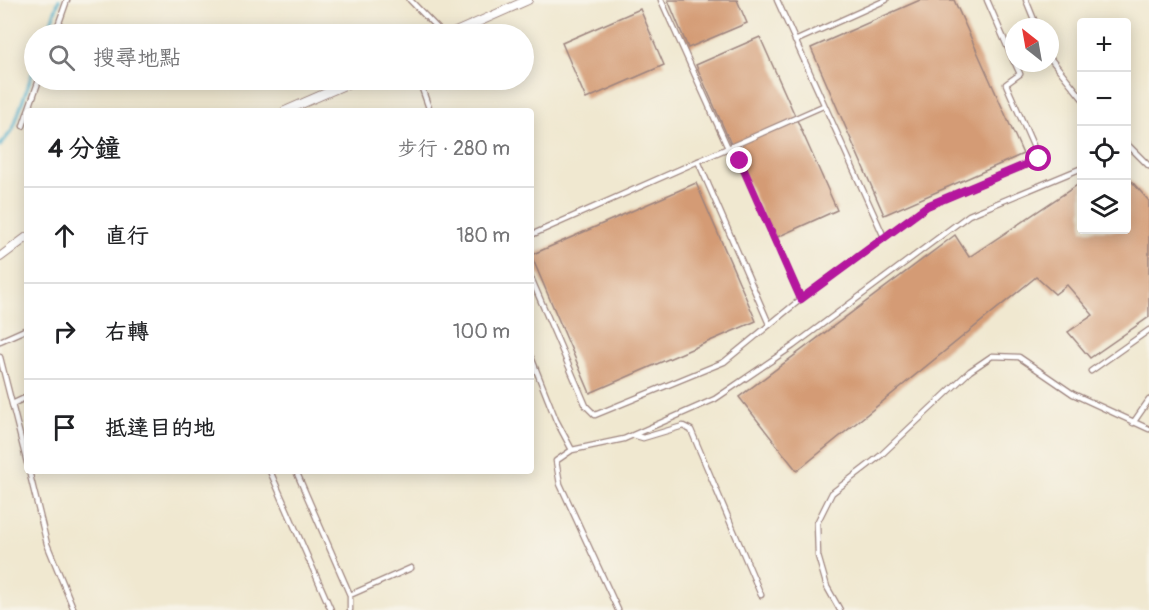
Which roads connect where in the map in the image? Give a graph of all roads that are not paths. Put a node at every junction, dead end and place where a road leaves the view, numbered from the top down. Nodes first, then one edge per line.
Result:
1 (67, 0) edge
2 (410, 0) edge
3 (528, 0) edge
4 (661, 0) edge
5 (777, 0) edge
6 (886, 0) edge
7 (987, 0) edge
8 (1026, 0) edge
9 (1033, 18) edge
10 (59, 24) edge
11 (433, 24) edge
12 (474, 24) edge
13 (795, 41) junction
14 (1005, 41) edge
15 (1059, 69) edge
16 (1019, 72) edge
17 (36, 90) edge
18 (333, 90) edge
19 (423, 90) edge
20 (1077, 92) edge
21 (823, 106) junction
22 (29, 108) edge
23 (292, 108) edge
24 (429, 108) edge
25 (728, 148) junction
26 (1131, 148) edge
27 (698, 161) junction
28 (1149, 166) edge
29 (1077, 170) edge
30 (534, 234) edge
31 (884, 237) junction
32 (24, 239) edge
33 (0, 257) edge
34 (534, 285) edge
35 (801, 299) junction
36 (769, 324) junction
37 (24, 330) edge
38 (1149, 330) edge
39 (0, 341) edge
40 (0, 357) edge
41 (534, 365) edge
42 (1090, 370) dead end
43 (24, 398) edge
44 (1149, 400) edge
45 (12, 404) junction
46 (1133, 423) junction
47 (1149, 429) edge
48 (633, 435) junction
49 (572, 450) junction
50 (24, 452) edge
51 (30, 474) edge
52 (271, 474) edge
53 (297, 474) edge
54 (411, 568) dead end
55 (350, 595) junction
56 (760, 595) dead end
57 (74, 610) edge
58 (331, 610) edge
59 (350, 610) edge
60 (618, 610) edge
61 (840, 610) edge

1 - 10 lane
2 - 11 lane
3 - 12 street
4 - 25 lane
5 - 13 lane
6 - 13 lane
7 - 14 lane
8 - 9 lane
13 - 21 lane
15 - 20 lane
16 - 31 lane
17 - 22 lane
18 - 23 street
19 - 24 lane
21 - 25 lane
21 - 31 lane
25 - 27 lane
25 - 35 lane
26 - 28 lane
27 - 30 lane
27 - 36 lane
29 - 48 lane
31 - 35 lane
32 - 33 street
34 - 36 lane
35 - 36 lane
37 - 39 lane
38 - 42 lane
40 - 45 lane
41 - 49 lane
43 - 45 lane
44 - 46 lane
45 - 50 lane
46 - 47 lane
46 - 61 lane
48 - 49 lane
48 - 56 lane
49 - 60 lane
51 - 57 lane
52 - 58 lane
53 - 55 lane
54 - 55 lane
55 - 59 lane

